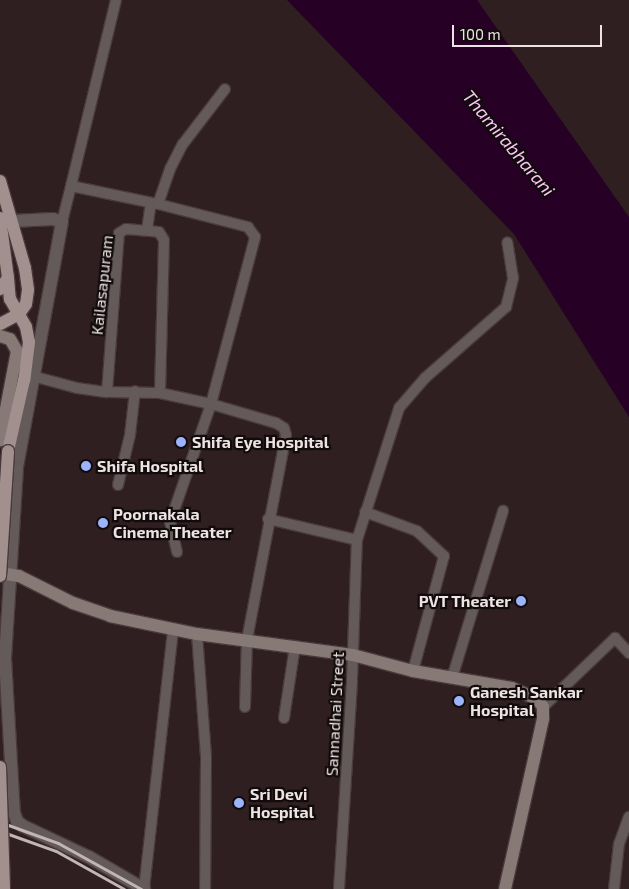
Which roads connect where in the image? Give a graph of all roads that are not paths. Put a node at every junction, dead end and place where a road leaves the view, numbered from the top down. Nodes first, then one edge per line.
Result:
1 (116, 0) edge
2 (225, 89) dead end
3 (0, 181) edge
4 (71, 186) junction
5 (154, 204) junction
6 (6, 219) edge
7 (62, 222) junction
8 (148, 230) junction
9 (507, 242) dead end
10 (8, 278) junction
11 (0, 289) edge
12 (19, 314) junction
13 (0, 324) edge
14 (0, 336) edge
15 (36, 377) junction
16 (107, 392) junction
17 (135, 392) junction
18 (160, 393) junction
19 (211, 404) junction
20 (0, 440) edge
21 (118, 484) dead end
22 (503, 511) dead end
23 (364, 512) junction
24 (268, 519) junction
25 (357, 540) junction
26 (177, 552) dead end
27 (3, 574) edge
28 (173, 629) junction
29 (197, 634) junction
30 (247, 639) junction
31 (295, 646) junction
32 (629, 653) edge
33 (353, 655) junction
34 (413, 671) junction
35 (452, 678) junction
36 (245, 707) dead end
37 (544, 707) junction
38 (284, 718) dead end
39 (4, 771) edge
40 (629, 816) edge
41 (4, 889) edge
42 (144, 889) edge
43 (205, 889) edge
44 (339, 889) edge
45 (505, 889) edge
46 (614, 889) edge

1 - 4 street
2 - 5 street
3 - 6 main road
4 - 5 street
4 - 7 street
5 - 8 street
5 - 19 street
6 - 7 street
6 - 10 main road
6 - 12 main road
7 - 15 street
8 - 16 street, Kailasapuram
8 - 18 street
9 - 23 street, Sannadhai Street
10 - 11 main road
10 - 12 main road
12 - 13 main road
12 - 27 main road, bridge
14 - 20 main road
15 - 16 street
15 - 27 street
16 - 17 street
17 - 18 street
17 - 21 street
18 - 19 street
19 - 24 street
19 - 26 street
22 - 35 street
23 - 25 street, Sannadhai Street
23 - 34 street
24 - 25 street
24 - 30 street
25 - 33 street, Sannadhai Street
27 - 28 main road
27 - 39 street
28 - 29 main road
28 - 42 street
29 - 30 main road
29 - 43 street
30 - 31 main road
30 - 36 street
31 - 33 main road
31 - 38 street
32 - 37 street
33 - 34 main road
33 - 44 street, Sannadhai Street
34 - 35 main road
35 - 37 main road
37 - 45 main road
39 - 41 main road, bridge
39 - 42 street
40 - 46 street

